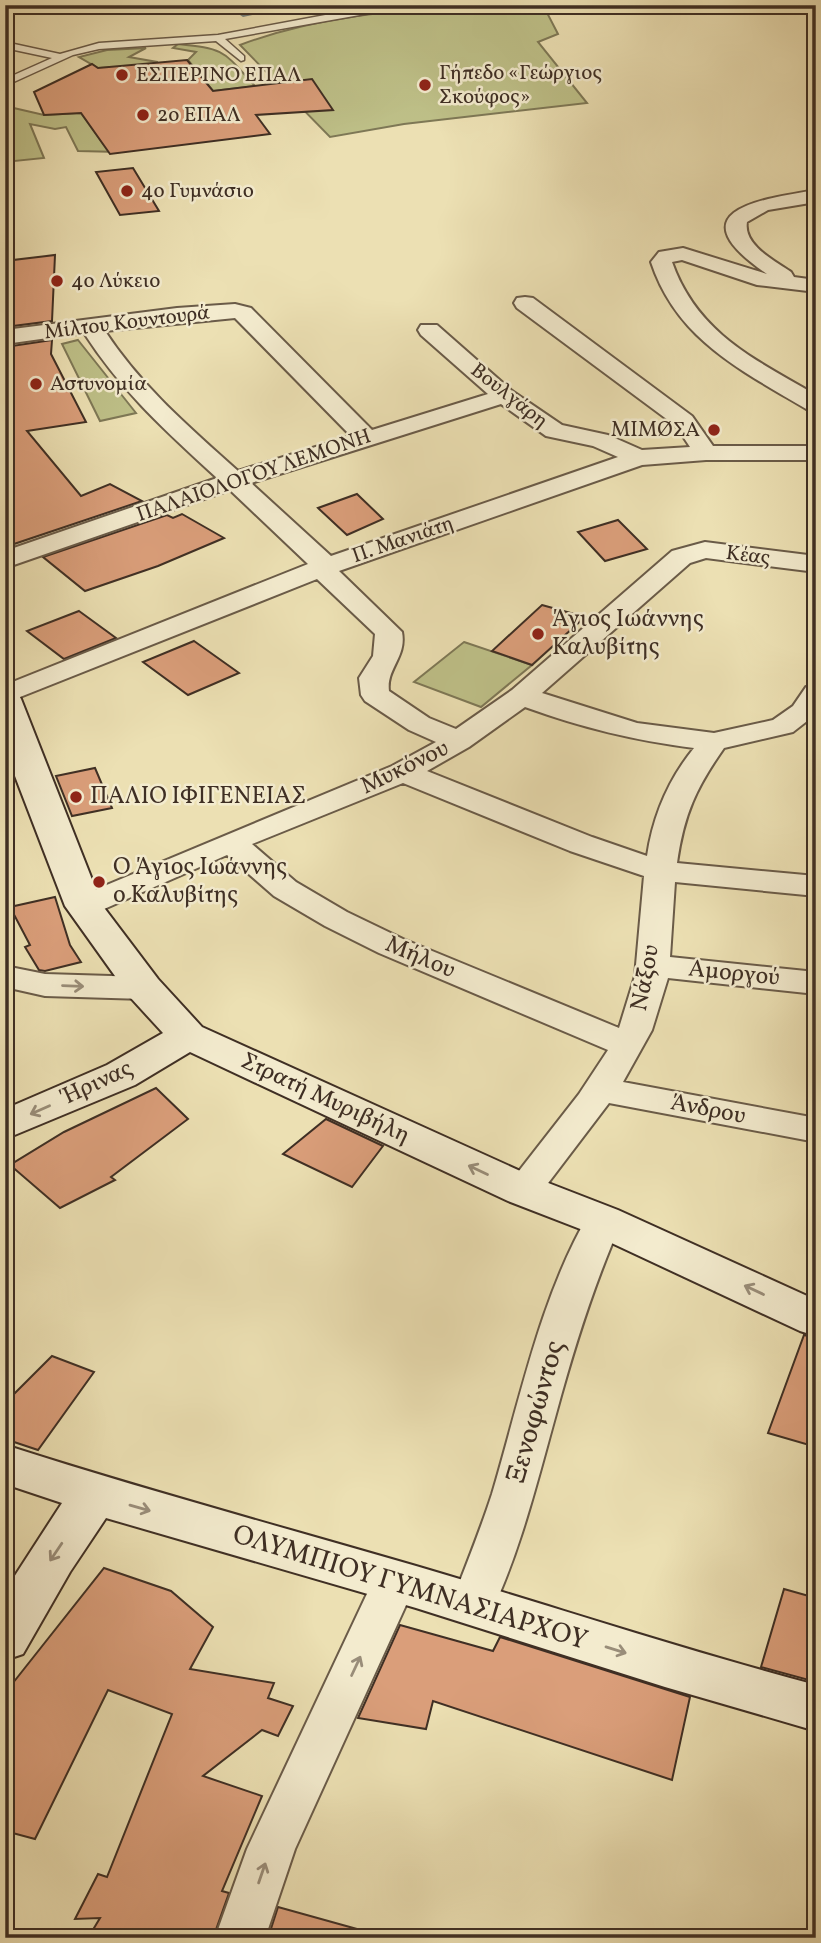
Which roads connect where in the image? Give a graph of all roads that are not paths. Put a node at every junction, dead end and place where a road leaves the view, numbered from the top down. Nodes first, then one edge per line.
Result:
1 (412, 5) edge
2 (218, 38) junction
3 (5, 45) edge
4 (60, 57) junction
5 (241, 58) dead end
6 (5, 83) edge
7 (816, 196) edge
8 (806, 285) edge
9 (524, 303) dead end
10 (91, 327) junction
11 (429, 330) dead end
12 (5, 337) edge
13 (504, 396) junction
14 (816, 405) edge
15 (366, 437) junction
16 (706, 453) junction
17 (816, 453) edge
18 (639, 458) junction
19 (235, 480) junction
20 (681, 557) joint
21 (5, 560) edge
22 (816, 564) edge
23 (321, 568) junction
24 (816, 693) edge
25 (522, 696) junction
26 (5, 697) edge
27 (459, 741) junction
28 (13, 742) edge
29 (714, 742) junction
30 (403, 772) junction
31 (230, 842) junction
32 (659, 871) junction
33 (816, 886) edge
34 (85, 906) junction
35 (652, 966) junction
36 (5, 976) edge
37 (816, 982) edge
38 (144, 988) junction
39 (188, 1035) junction
40 (627, 1045) junction
41 (600, 1089) junction
42 (5, 1125) edge
43 (816, 1130) edge
44 (523, 1190) junction
45 (603, 1221) junction
46 (816, 1319) edge
47 (5, 1464) edge
48 (95, 1496) junction
49 (396, 1581) junction
50 (473, 1604) junction
51 (5, 1638) edge
52 (816, 1708) edge
53 (240, 1938) edge

1 - 2 lane
2 - 4 lane
2 - 5 lane
3 - 4 lane
4 - 6 lane
7 - 8 street
8 - 14 street
9 - 16 street
10 - 12 street, Μίλτου Κουντουρά
10 - 15 street, Μίλτου Κουντουρά
10 - 19 street
11 - 13 street, Βουλγάρη
13 - 15 street, ΠΑΛΑΙΟΛΟΓΟΥ ΛΕΜΟΝΗ
13 - 18 street, Βουλγάρη
15 - 19 street, ΠΑΛΑΙΟΛΟΓΟΥ ΛΕΜΟΝΗ
16 - 17 street, Π. Μανιάτη
16 - 18 street, Π. Μανιάτη
18 - 23 street, Π. Μανιάτη
19 - 21 street, ΠΑΛΑΙΟΛΟΓΟΥ ΛΕΜΟΝΗ
19 - 23 street
20 - 22 street, Κέας
20 - 25 street, Μυκόνου
23 - 26 street, Π. Μανιάτη
23 - 27 street
24 - 29 street
25 - 27 street, Μυκόνου
25 - 29 street
26 - 28 main road, Στρατή Μυριβήλη
27 - 30 street, Μυκόνου
28 - 34 main road, Στρατή Μυριβήλη
29 - 32 street, Νάξου
30 - 31 street, Μυκόνου
30 - 32 street
31 - 34 street, Μυκόνου
31 - 40 street, Μήλου
32 - 33 street
32 - 35 street, Νάξου
34 - 38 main road, Στρατή Μυριβήλη
35 - 37 street, Αμοργού
35 - 40 street, Νάξου
36 -> 38 street
38 - 39 main road, Στρατή Μυριβήλη
39 -> 42 main road, Ήρινας
44 -> 39 main road, Στρατή Μυριβήλη
40 - 41 street, Νάξου
41 - 43 street, Άνδρου
41 - 44 street, Νάξου
44 - 45 main road, Στρατή Μυριβήλη
46 -> 45 main road, Στρατή Μυριβήλη
45 - 50 street, Ξενοφώντος
47 - 48 main road, ΟΛΥΜΠΙΟΥ ΓΥΜΝΑΣΙΑΡΧΟΥ
48 -> 49 main road, ΟΛΥΜΠΙΟΥ ΓΥΜΝΑΣΙΑΡΧΟΥ
48 -> 51 main road
49 - 50 main road, ΟΛΥΜΠΙΟΥ ΓΥΜΝΑΣΙΑΡΧΟΥ
53 -> 49 street
50 -> 52 main road, ΟΛΥΜΠΙΟΥ ΓΥΜΝΑΣΙΑΡΧΟΥ

